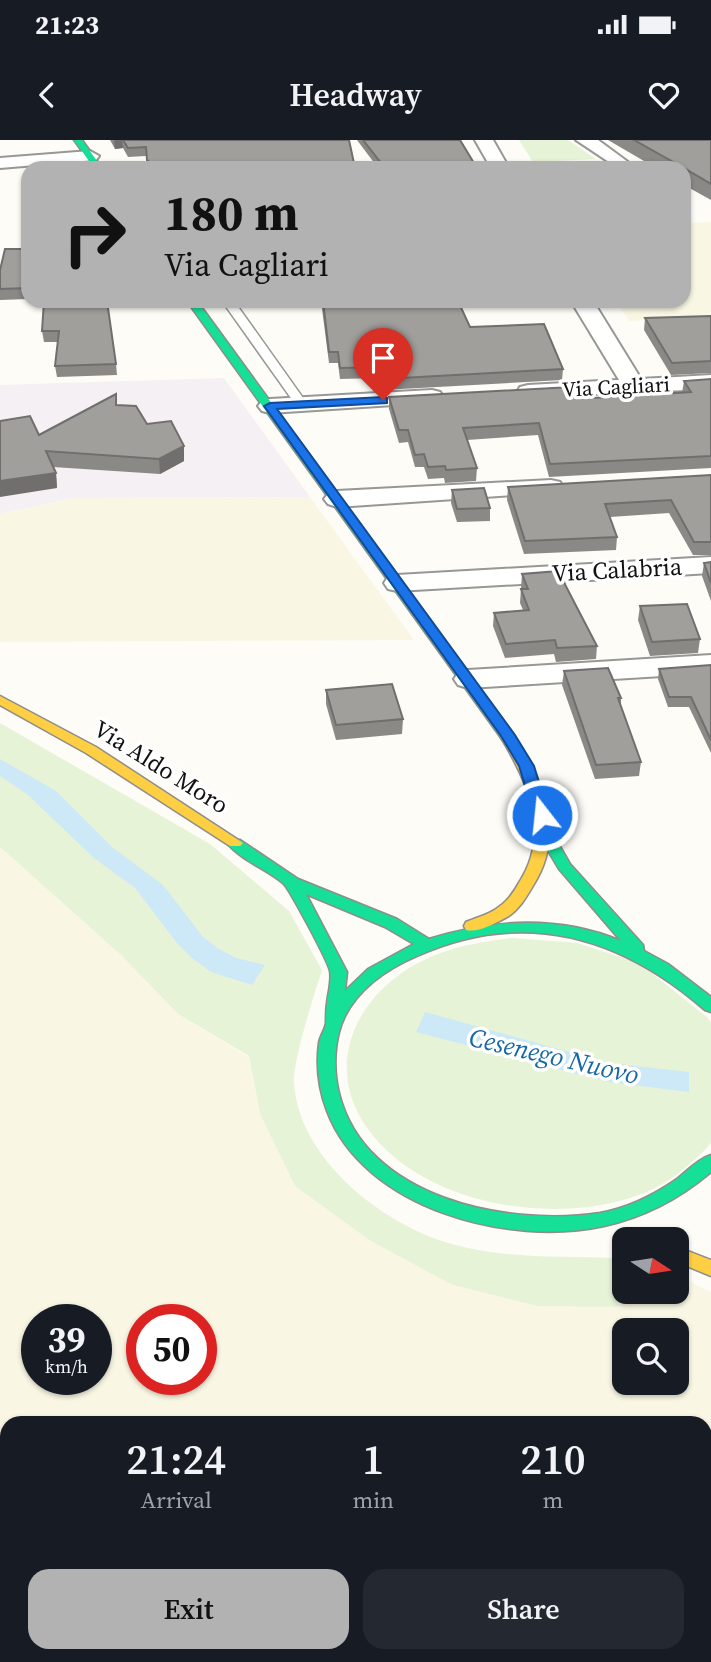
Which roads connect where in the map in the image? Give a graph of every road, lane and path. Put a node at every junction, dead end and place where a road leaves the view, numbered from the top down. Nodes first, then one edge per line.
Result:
1 (78, 140) edge
2 (484, 140) edge
3 (585, 140) edge
4 (93, 161) edge
5 (496, 161) edge
6 (618, 161) edge
7 (0, 163) edge
8 (21, 163) edge
9 (197, 308) edge
10 (233, 308) edge
11 (586, 308) edge
12 (711, 382) edge
13 (634, 386) junction
14 (509, 393) edge
15 (453, 396) edge
16 (302, 405) junction
17 (270, 406) junction
18 (577, 485) edge
19 (337, 499) junction
20 (711, 565) edge
21 (397, 583) junction
22 (711, 664) edge
23 (468, 679) junction
24 (0, 700) edge
25 (545, 832) junction
26 (292, 882) junction
27 (457, 933) junction
28 (424, 943) junction
29 (639, 951) junction
30 (689, 982) junction
31 (711, 994) edge
32 (711, 1006) edge
33 (333, 1020) junction
34 (711, 1162) edge
35 (572, 1224) junction
36 (612, 1235) dead end
37 (690, 1259) edge
38 (711, 1268) edge

1 - 4 main road
2 - 5 street
3 - 6 street
7 - 8 street
9 - 17 main road
10 - 16 lane
11 - 13 street
12 - 13 street, Via Cagliari
13 - 14 street, Via Cagliari
15 - 16 street
16 - 17 street
17 - 19 main road
18 - 19 street
19 - 21 main road
20 - 21 street, Via Calabria
21 - 23 main road
22 - 23 street
23 - 25 main road
24 - 26 main road, Via Aldo Moro
25 - 27 main road
25 - 29 main road
26 - 28 main road, Via Aldo Moro
26 - 33 main road, Via Aldo Moro
27 - 28 main road
27 - 29 main road
28 - 33 main road
29 - 30 main road
30 - 31 main road
30 - 32 main road
33 - 35 main road, Via Aldo Moro
34 - 35 main road
35 - 36 main road
37 - 38 main road

